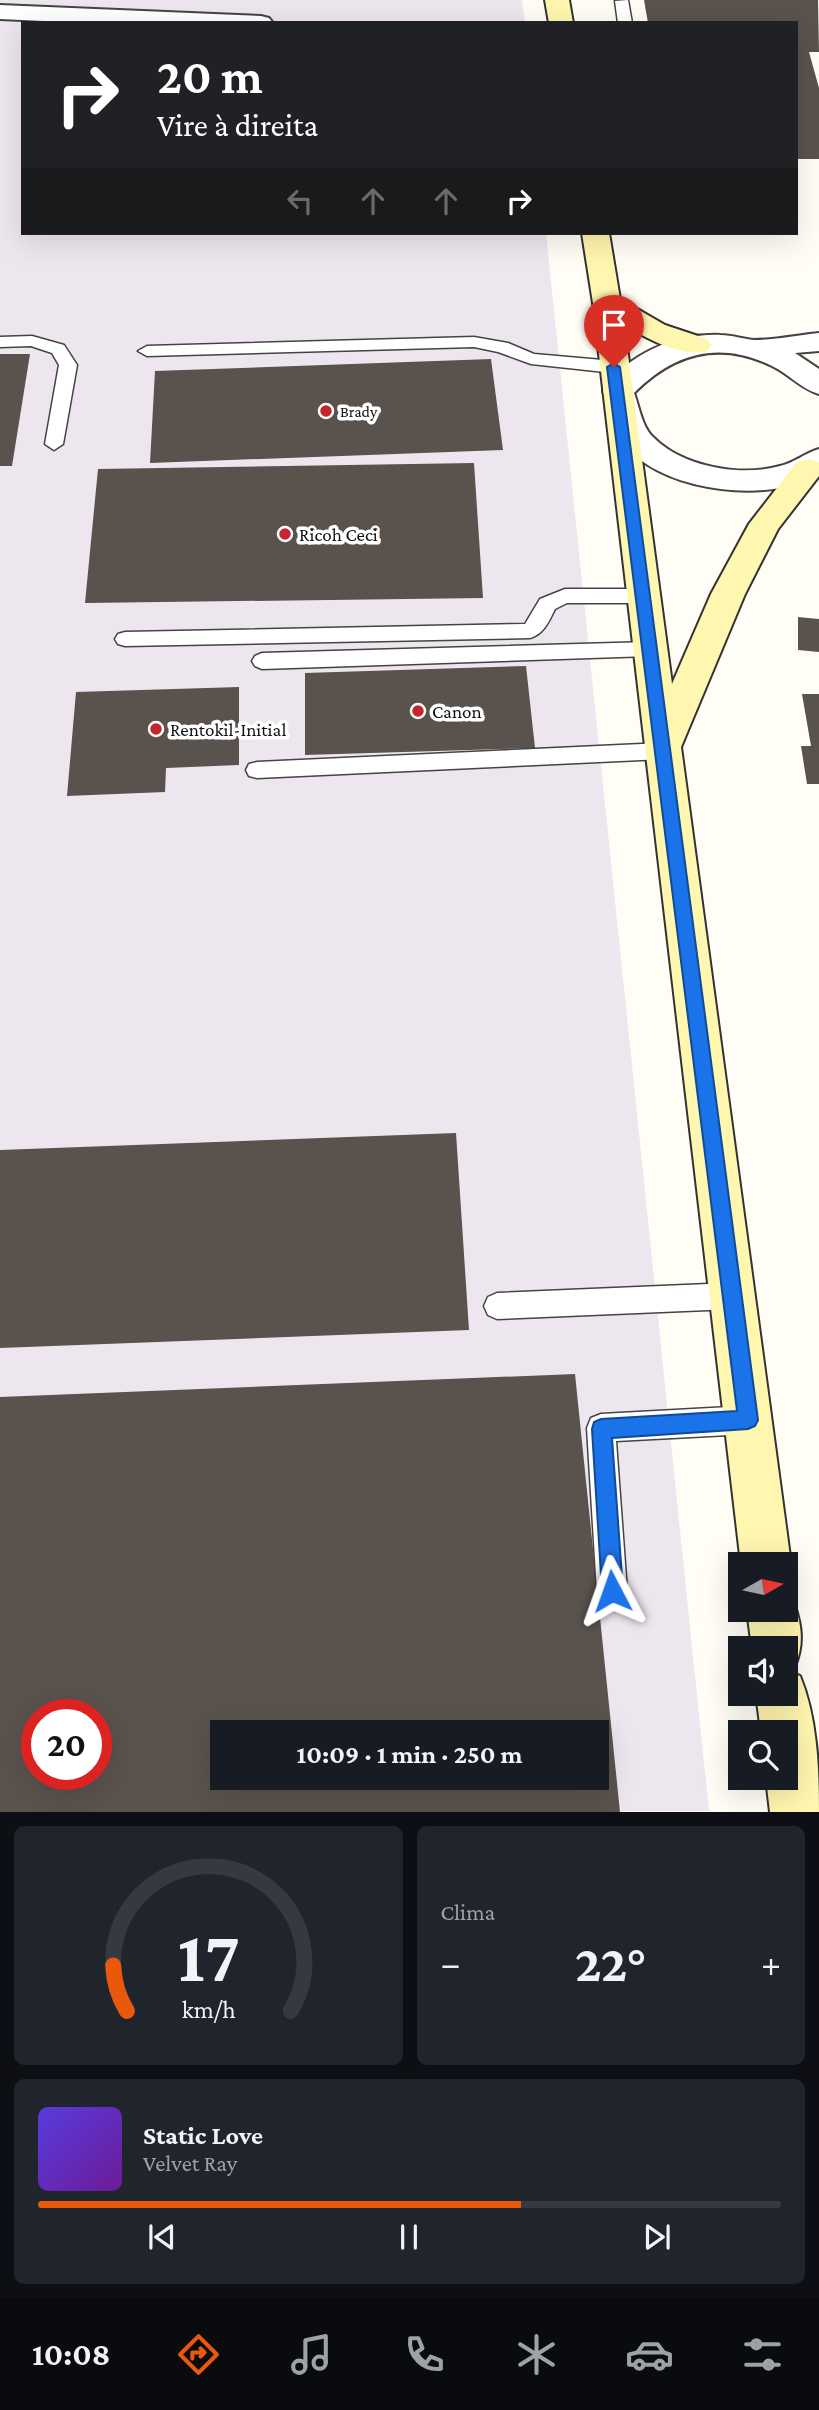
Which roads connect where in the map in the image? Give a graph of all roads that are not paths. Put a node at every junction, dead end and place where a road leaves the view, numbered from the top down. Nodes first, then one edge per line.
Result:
1 (557, 0) edge
2 (622, 1) edge
3 (0, 12) edge
4 (214, 21) edge
5 (561, 21) edge
6 (625, 21) edge
7 (595, 235) edge
8 (607, 303) junction
9 (0, 342) edge
10 (819, 342) edge
11 (696, 345) junction
12 (752, 348) junction
13 (147, 351) dead end
14 (616, 379) junction
15 (819, 384) edge
16 (54, 444) dead end
17 (814, 464) edge
18 (643, 596) junction
19 (125, 639) dead end
20 (650, 649) junction
21 (262, 661) dead end
22 (663, 749) junction
23 (257, 770) dead end
24 (732, 1296) junction
25 (497, 1306) dead end
26 (748, 1420) junction
27 (764, 1552) edge
28 (612, 1591) dead end
29 (784, 1706) edge
30 (797, 1811) edge

1 - 5 main road
2 - 6 lane
3 - 4 street
7 - 8 main road
8 - 11 main road
8 - 14 main road
9 - 16 lane
10 - 12 street
11 - 12 street
11 - 14 street
12 - 15 street
13 - 14 lane
14 - 17 street
14 - 18 main road
17 - 22 main road
18 - 19 lane
18 - 20 main road
20 - 21 lane
20 - 22 main road
22 - 23 lane
22 - 24 main road
24 - 25 lane
24 - 26 main road
26 - 27 main road
26 - 28 lane
29 - 30 main road

